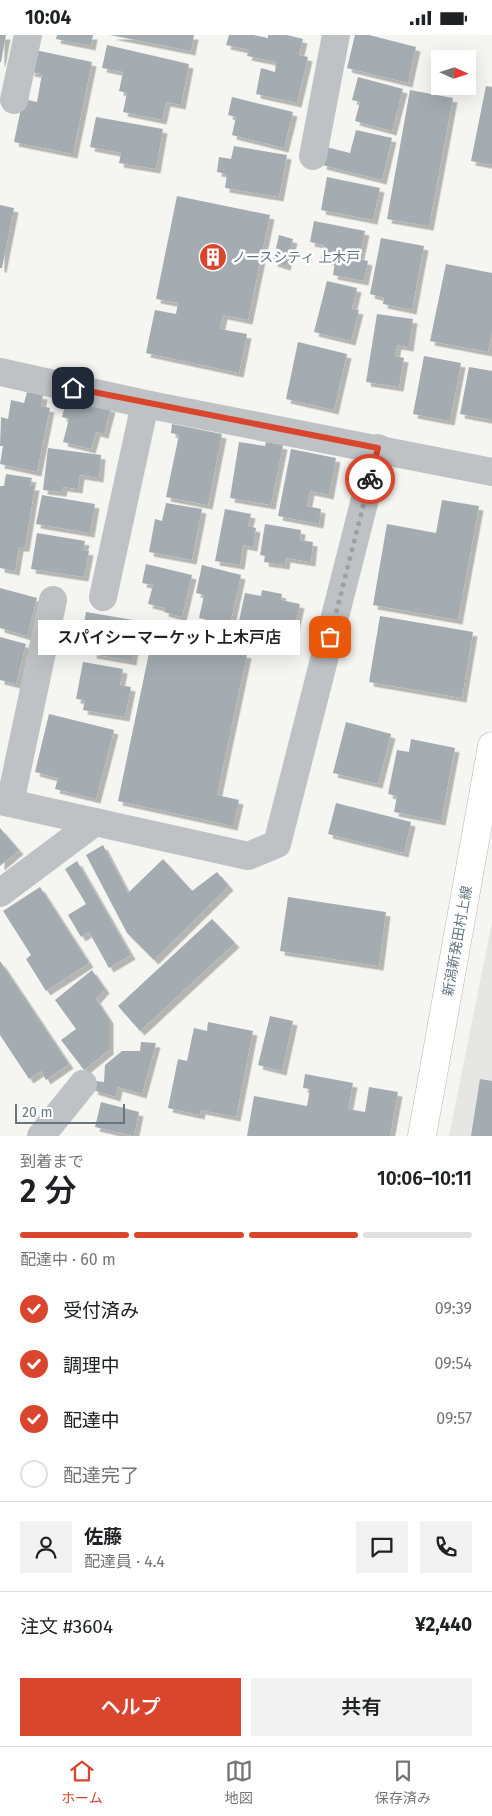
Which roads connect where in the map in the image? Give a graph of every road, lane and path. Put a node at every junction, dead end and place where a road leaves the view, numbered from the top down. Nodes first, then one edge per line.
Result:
1 (28, 35) edge
2 (336, 35) edge
3 (14, 99) dead end
4 (313, 156) dead end
5 (0, 372) edge
6 (145, 404) junction
7 (378, 448) junction
8 (492, 472) edge
9 (103, 597) dead end
10 (53, 600) dead end
11 (492, 746) edge
12 (5, 802) edge
13 (95, 822) junction
14 (0, 893) edge
15 (83, 1084) dead end
16 (41, 1136) edge
17 (422, 1136) edge

1 - 3 street
2 - 4 street
5 - 6 street
6 - 7 street
6 - 9 street
7 - 8 street
7 - 13 street
10 - 12 street
11 - 17 main road, 新潟新発田村上線
12 - 13 street
13 - 14 street
15 - 16 street

